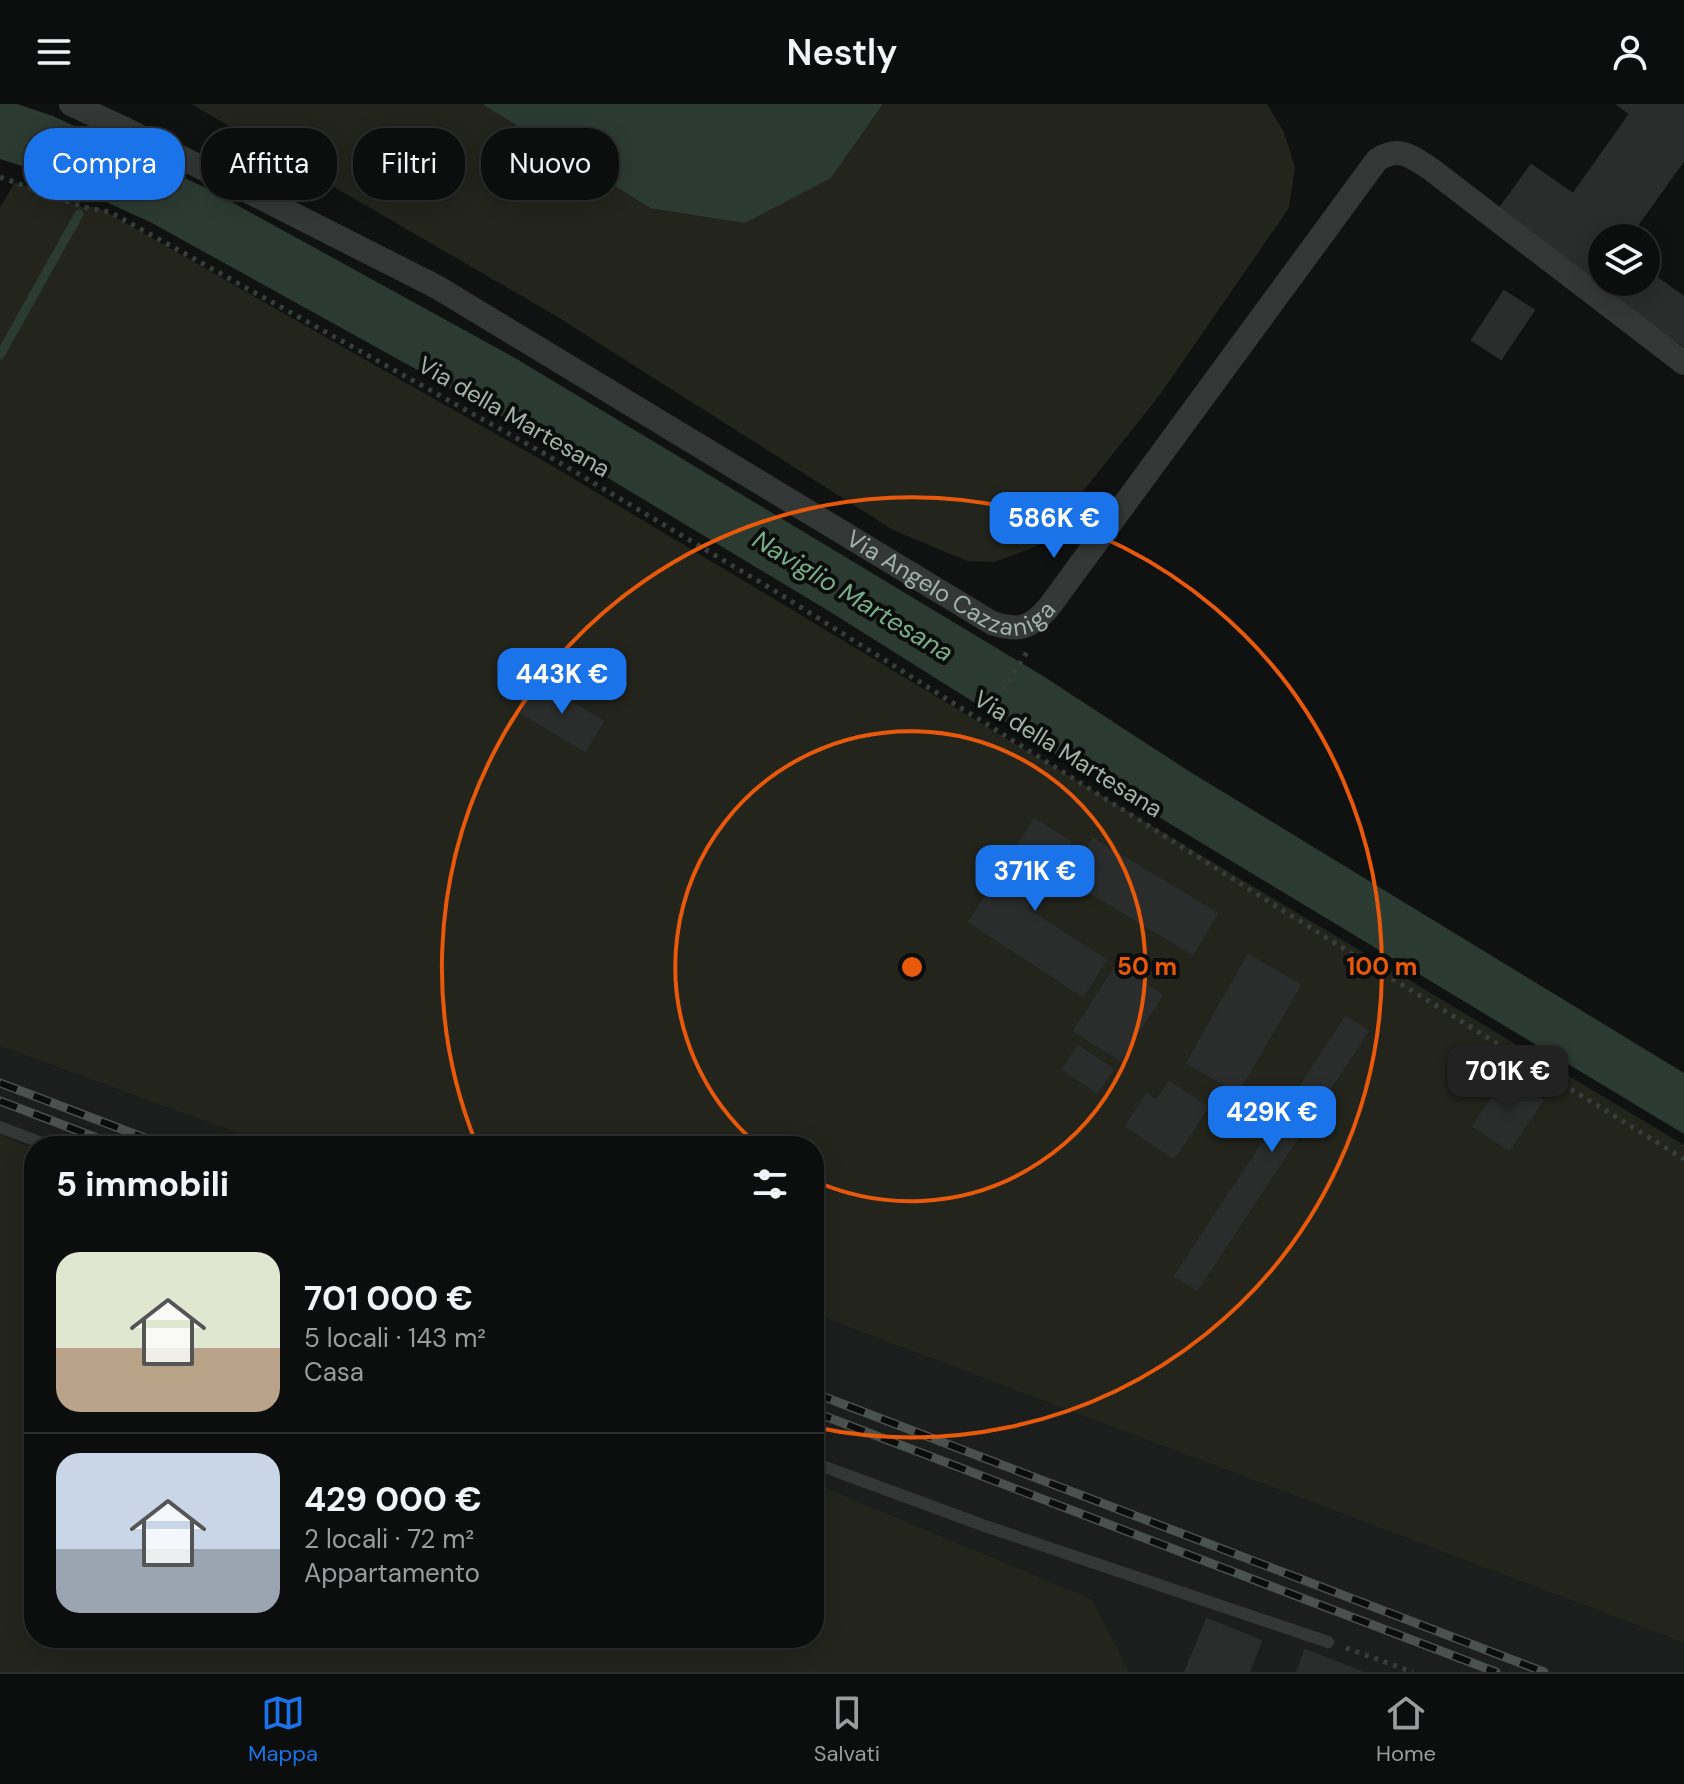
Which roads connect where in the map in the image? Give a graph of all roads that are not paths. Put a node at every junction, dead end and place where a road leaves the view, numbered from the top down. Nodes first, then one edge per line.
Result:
1 (71, 104) edge
2 (1684, 363) edge
3 (0, 1127) edge
4 (24, 1136) edge
5 (824, 1467) edge
6 (1328, 1642) road end

1 - 2 street, Via Angelo Cazzaniga
3 - 4 lane
5 - 6 lane

